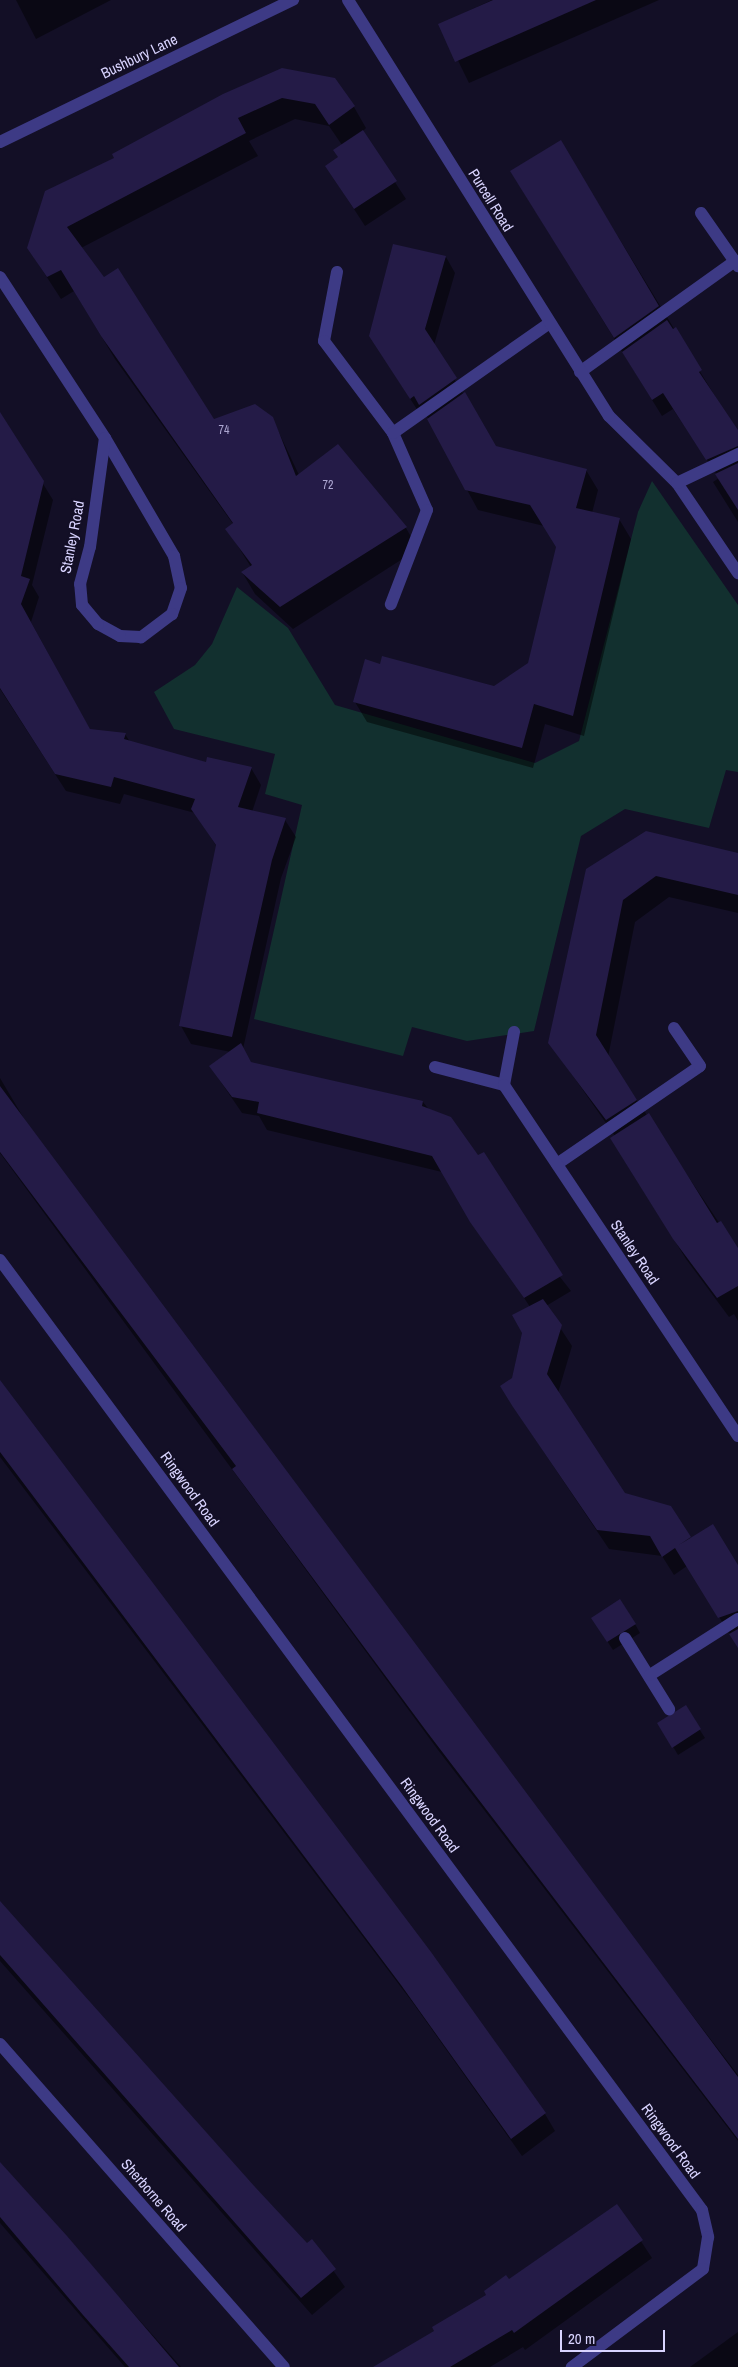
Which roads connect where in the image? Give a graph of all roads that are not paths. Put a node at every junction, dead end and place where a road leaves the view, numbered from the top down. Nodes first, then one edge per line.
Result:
1 (293, 0) edge
2 (348, 0) edge
3 (0, 142) edge
4 (701, 213) dead end
5 (737, 264) edge
6 (337, 272) dead end
7 (0, 277) edge
8 (548, 324) junction
9 (580, 372) junction
10 (393, 433) junction
11 (104, 438) junction
12 (738, 454) edge
13 (677, 483) junction
14 (738, 573) edge
15 (391, 604) dead end
16 (674, 1028) dead end
17 (514, 1032) dead end
18 (435, 1067) dead end
19 (504, 1086) junction
20 (557, 1164) junction
21 (0, 1260) edge
22 (738, 1436) edge
23 (738, 1619) edge
24 (624, 1638) dead end
25 (650, 1675) junction
26 (669, 1709) dead end
27 (0, 2044) edge
28 (284, 2367) edge
29 (572, 2367) edge

1 - 3 street, Bushbury Lane
2 - 8 street, Purcell Road
4 - 5 street
5 - 9 street
6 - 10 street
7 - 11 street, Stanley Road
8 - 9 street, Purcell Road
8 - 10 street
9 - 13 street, Purcell Road
10 - 15 street
11 - 11 street, Stanley Road
12 - 13 street
13 - 14 street, Purcell Road
16 - 20 street
17 - 19 street
18 - 19 street
19 - 20 street, Stanley Road
20 - 22 street, Stanley Road
21 - 29 street, Ringwood Road
23 - 25 street
24 - 25 street
25 - 26 street
27 - 28 street, Sherborne Road

